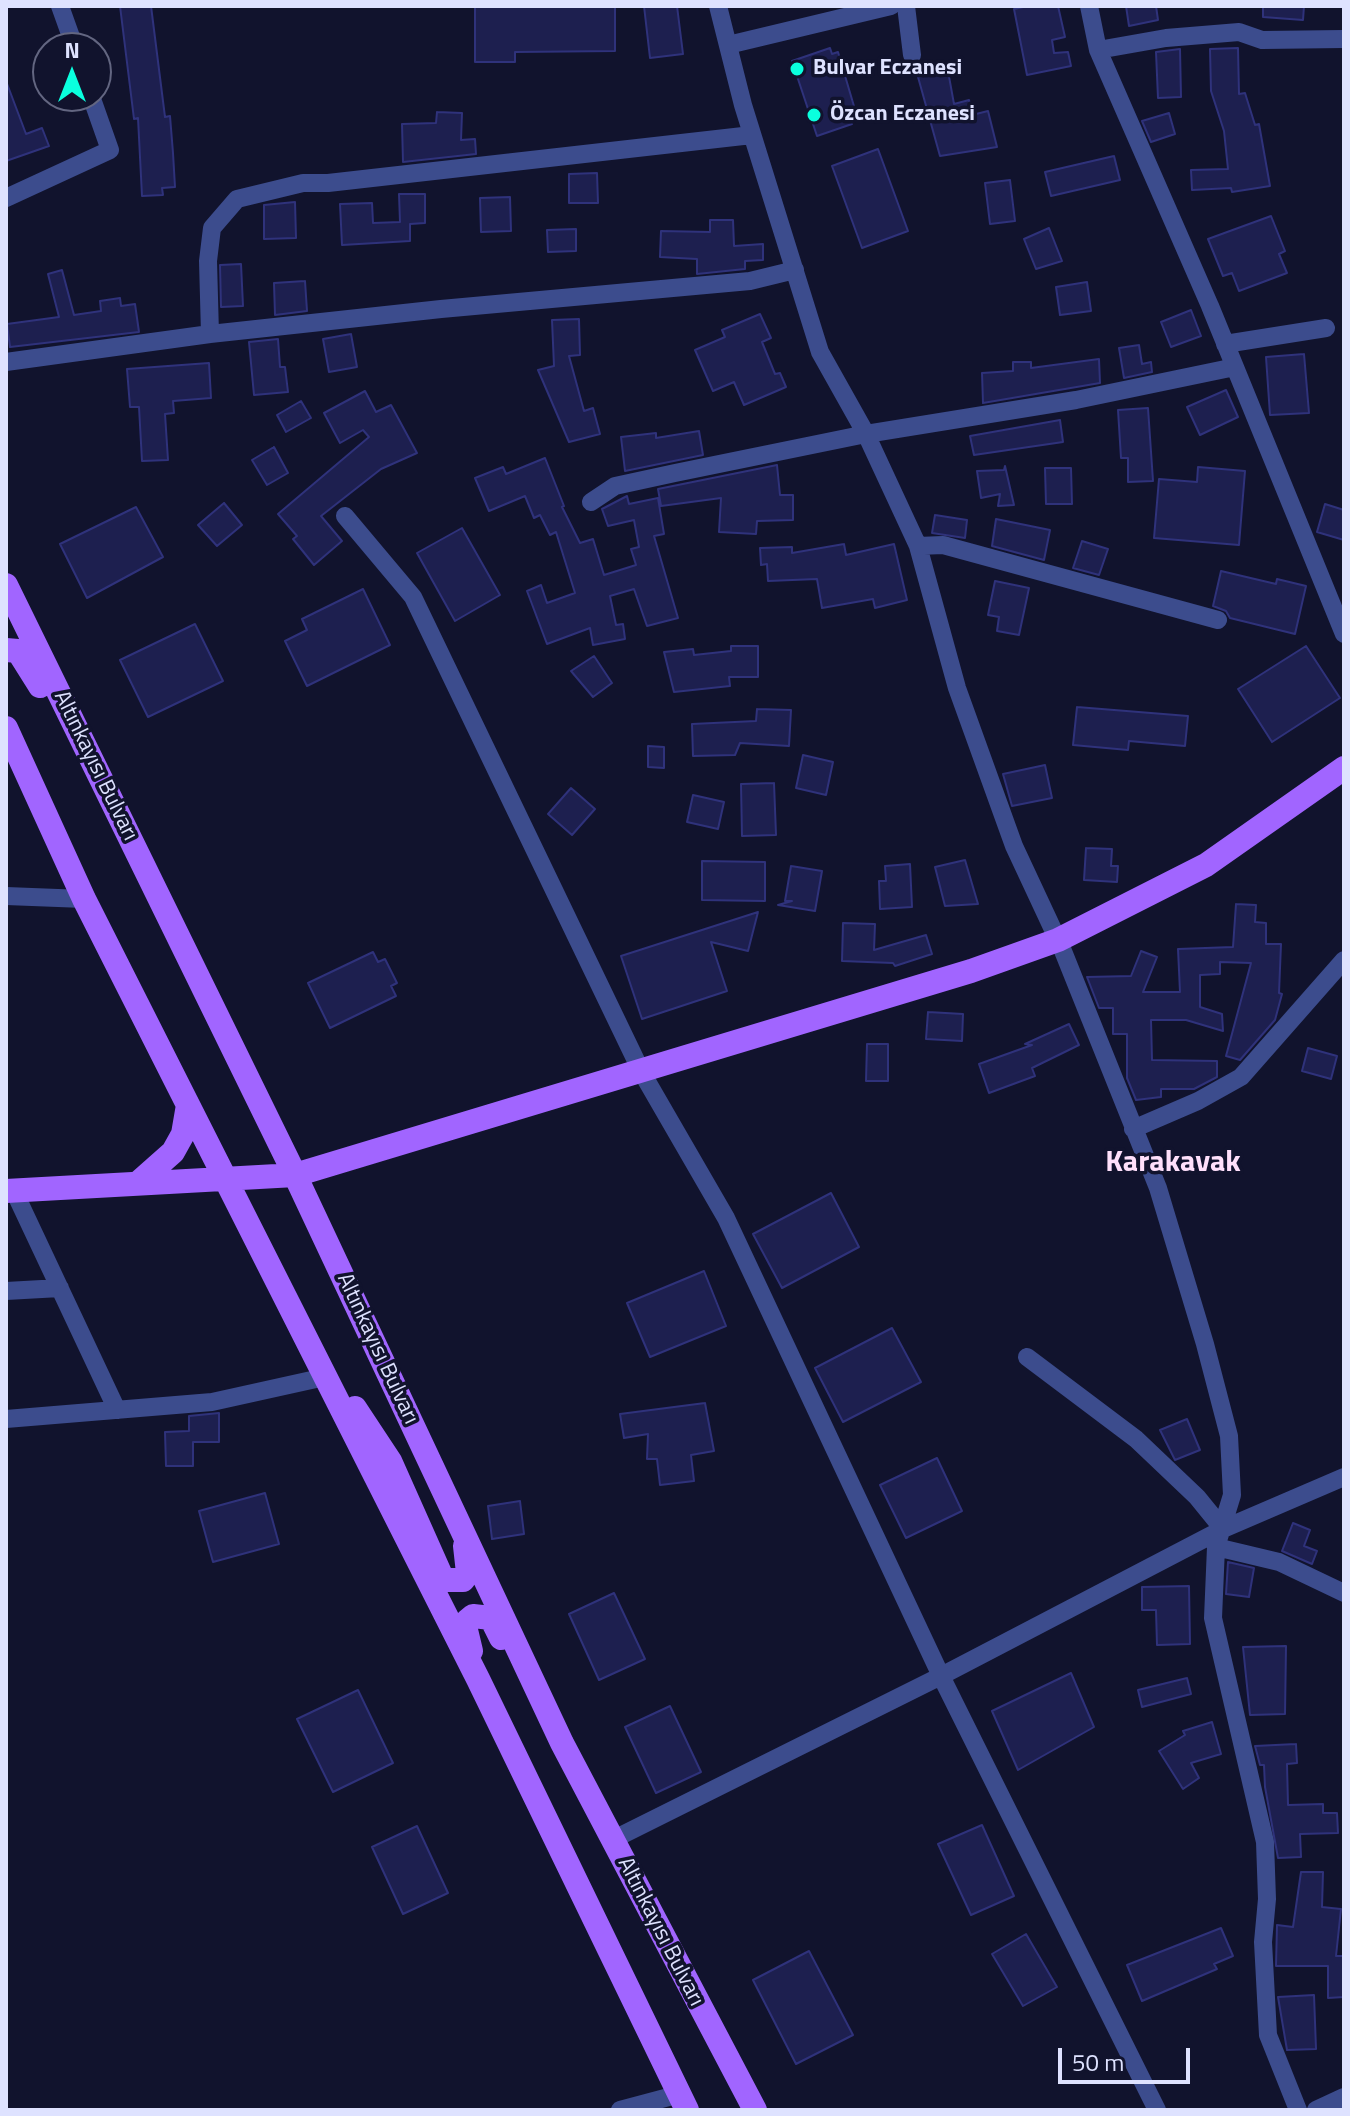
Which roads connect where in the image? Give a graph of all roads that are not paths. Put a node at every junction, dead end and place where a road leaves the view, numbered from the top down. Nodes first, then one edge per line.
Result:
1 (60, 6) edge
2 (718, 6) edge
3 (891, 6) edge
4 (906, 6) edge
5 (1089, 6) edge
6 (69, 32) edge
7 (1344, 39) edge
8 (728, 45) junction
9 (1098, 50) junction
10 (912, 55) dead end
11 (97, 112) edge
12 (752, 135) junction
13 (6, 198) edge
14 (795, 270) junction
15 (1326, 328) dead end
16 (210, 334) junction
17 (1225, 344) junction
18 (6, 362) edge
19 (1235, 367) junction
20 (866, 434) junction
21 (591, 502) dead end
22 (345, 516) dead end
23 (918, 546) junction
24 (6, 585) edge
25 (1218, 620) dead end
26 (1344, 634) edge
27 (6, 650) edge
28 (6, 712) edge
29 (9, 743) edge
30 (1344, 768) edge
31 (149, 874) junction
32 (6, 896) edge
33 (84, 899) junction
34 (1058, 940) junction
35 (1344, 960) edge
36 (641, 1071) junction
37 (188, 1105) junction
38 (1133, 1129) junction
39 (295, 1175) junction
40 (224, 1178) junction
41 (138, 1183) junction
42 (10, 1191) edge
43 (60, 1288) junction
44 (6, 1291) edge
45 (1027, 1357) dead end
46 (325, 1377) junction
47 (117, 1410) junction
48 (6, 1419) edge
49 (1344, 1477) edge
50 (460, 1527) junction
51 (1220, 1538) junction
52 (1344, 1593) edge
53 (941, 1676) junction
54 (490, 1703) junction
55 (586, 1790) junction
56 (612, 1840) junction
57 (1344, 2097) edge
58 (684, 2102) edge
59 (620, 2110) edge
60 (755, 2110) edge
61 (1157, 2110) edge
62 (1298, 2110) edge
63 (1316, 2110) edge

1 - 6 street
2 - 8 street
3 - 8 street
4 - 10 street
5 - 9 street
7 - 9 street
8 - 12 street
9 - 17 street
11 - 13 street
12 - 14 street
12 - 16 street
14 - 16 street
14 - 20 street
15 - 17 street
16 - 18 street
17 - 19 street
19 - 20 street
19 - 26 street
20 - 21 street
20 - 23 street
22 - 36 street
23 - 25 street
23 - 34 street
24 - 31 main road, Altınkayısı Bulvarı
27 - 31 main road
28 - 29 main road
29 - 33 main road
30 - 34 main road
31 - 39 main road, Altınkayısı Bulvarı
32 - 33 street
33 - 37 main road
34 - 36 main road
34 - 38 street
35 - 38 street
36 - 39 main road
36 - 53 street
37 - 40 main road
37 - 41 main road
38 - 51 street
39 - 40 main road
39 - 50 main road, Altınkayısı Bulvarı
40 - 41 main road
40 - 46 main road
41 - 42 main road
42 - 43 street
43 - 44 street
43 - 47 street
45 - 51 street
46 - 47 street
46 - 50 main road
46 - 54 main road
47 - 48 street
49 - 51 street
50 - 55 main road, Altınkayısı Bulvarı
51 - 52 street
51 - 53 street
51 - 62 street
53 - 56 street
53 - 61 street
54 - 55 main road
54 - 58 main road
55 - 56 main road, Altınkayısı Bulvarı
56 - 60 main road, Altınkayısı Bulvarı
57 - 63 street
58 - 59 street

